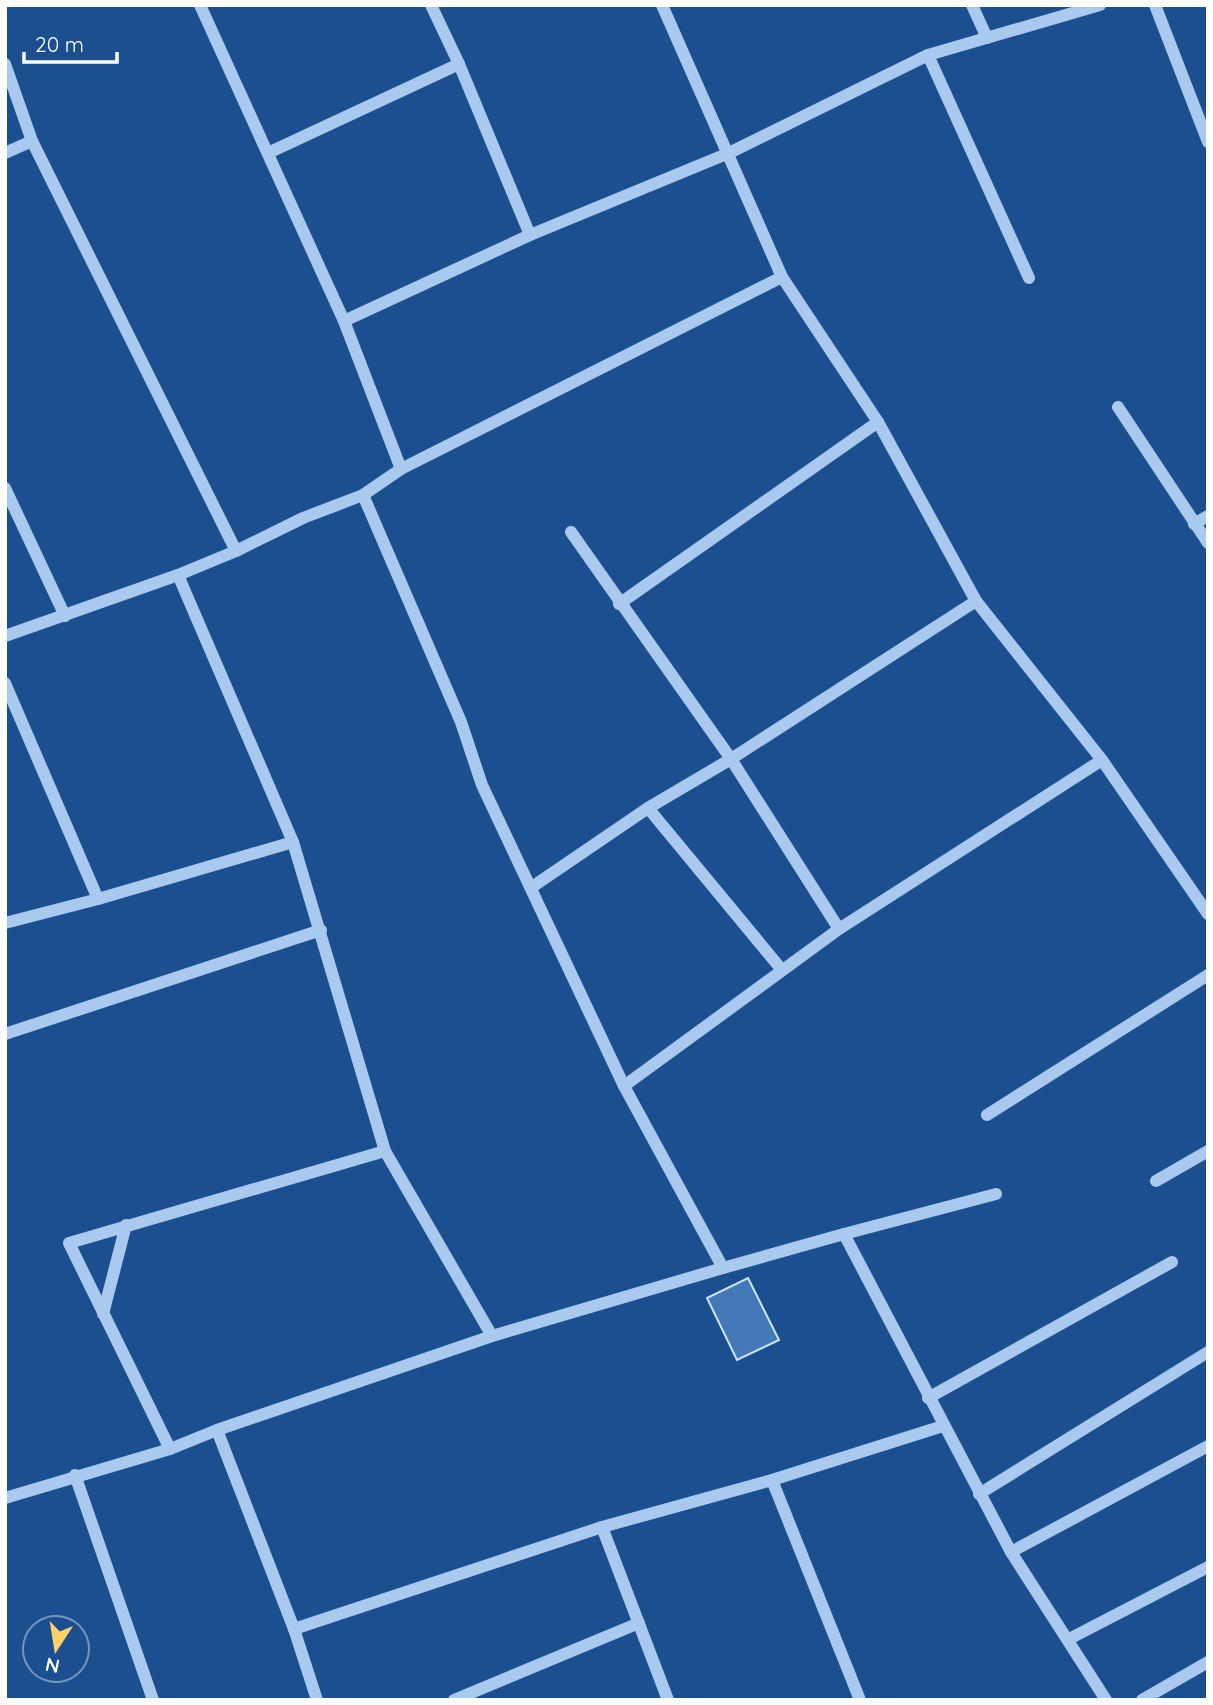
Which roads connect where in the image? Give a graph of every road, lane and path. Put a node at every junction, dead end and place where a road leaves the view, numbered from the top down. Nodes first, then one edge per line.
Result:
1 (200, 5) edge
2 (431, 5) edge
3 (662, 5) edge
4 (972, 5) edge
5 (1100, 5) edge
6 (1155, 5) edge
7 (987, 38) junction
8 (928, 55) junction
9 (5, 64) edge
10 (459, 64) junction
11 (32, 141) junction
12 (1208, 142) edge
13 (5, 153) edge
14 (268, 153) junction
15 (729, 153) junction
16 (530, 235) junction
17 (782, 277) junction
18 (1029, 278) dead end
19 (344, 321) junction
20 (1118, 407) dead end
21 (878, 422) junction
22 (401, 469) junction
23 (5, 488) edge
24 (363, 495) junction
25 (1208, 516) edge
26 (1194, 524) junction
27 (571, 532) dead end
28 (1208, 543) edge
29 (236, 551) junction
30 (178, 575) junction
31 (976, 601) junction
32 (619, 604) junction
33 (65, 616) junction
34 (5, 636) edge
35 (5, 683) edge
36 (731, 759) junction
37 (1102, 760) junction
38 (648, 808) junction
39 (293, 842) junction
40 (532, 887) junction
41 (98, 899) junction
42 (1208, 914) edge
43 (5, 923) edge
44 (839, 929) junction
45 (321, 930) junction
46 (782, 970) junction
47 (1208, 975) edge
48 (5, 1034) edge
49 (624, 1086) junction
50 (986, 1115) dead end
51 (1208, 1151) edge
52 (385, 1152) junction
53 (1156, 1181) dead end
54 (996, 1194) dead end
55 (127, 1225) junction
56 (844, 1234) junction
57 (1172, 1262) dead end
58 (723, 1269) junction
59 (103, 1314) junction
60 (492, 1336) junction
61 (1208, 1352) edge
62 (928, 1398) junction
63 (943, 1426) junction
64 (217, 1430) junction
65 (1208, 1446) edge
66 (170, 1449) junction
67 (75, 1475) junction
68 (772, 1480) junction
69 (979, 1494) junction
70 (5, 1498) edge
71 (602, 1527) junction
72 (1012, 1552) junction
73 (1208, 1567) edge
74 (639, 1623) junction
75 (294, 1629) junction
76 (1069, 1639) junction
77 (1208, 1662) edge
78 (153, 1700) edge
79 (317, 1700) edge
80 (454, 1700) edge
81 (668, 1700) edge
82 (860, 1700) edge
83 (1106, 1700) edge
84 (1142, 1700) edge

1 - 14 street
2 - 10 street
3 - 15 street
4 - 7 street
5 - 7 street
6 - 12 street
7 - 8 street
8 - 15 street
8 - 18 street
9 - 11 street
10 - 14 street
10 - 16 street
11 - 13 street
11 - 29 street
14 - 19 street
15 - 16 street
15 - 17 street
16 - 19 street
17 - 21 street
17 - 22 street
19 - 22 street
20 - 26 street
21 - 31 street
21 - 32 street
22 - 24 street
23 - 33 street
24 - 29 street
24 - 40 street
25 - 26 street
26 - 28 street
27 - 32 street
29 - 30 street
30 - 33 street
30 - 39 street
31 - 36 street
31 - 37 street
32 - 36 street
33 - 34 street
35 - 41 street
36 - 38 street
36 - 44 street
37 - 42 street
37 - 44 street
38 - 40 street
38 - 46 street
39 - 41 street
39 - 45 street
40 - 49 street
41 - 43 street
44 - 46 street
45 - 48 street
45 - 52 street
46 - 49 street
47 - 50 street
49 - 58 street
51 - 53 street
52 - 55 street
52 - 60 street
54 - 56 street
55 - 59 street
55 - 59 street
56 - 58 street
56 - 62 street
57 - 62 street
58 - 60 street
59 - 66 street
60 - 64 street
61 - 69 street
62 - 63 street
63 - 68 street
63 - 69 street
64 - 66 street
64 - 75 street
65 - 72 street
66 - 67 street
67 - 70 street
67 - 78 street
68 - 71 street
68 - 82 street
69 - 72 street
71 - 74 street
71 - 75 street
72 - 76 street
73 - 76 street
74 - 80 street
74 - 81 street
75 - 79 street
76 - 83 street
77 - 84 street

